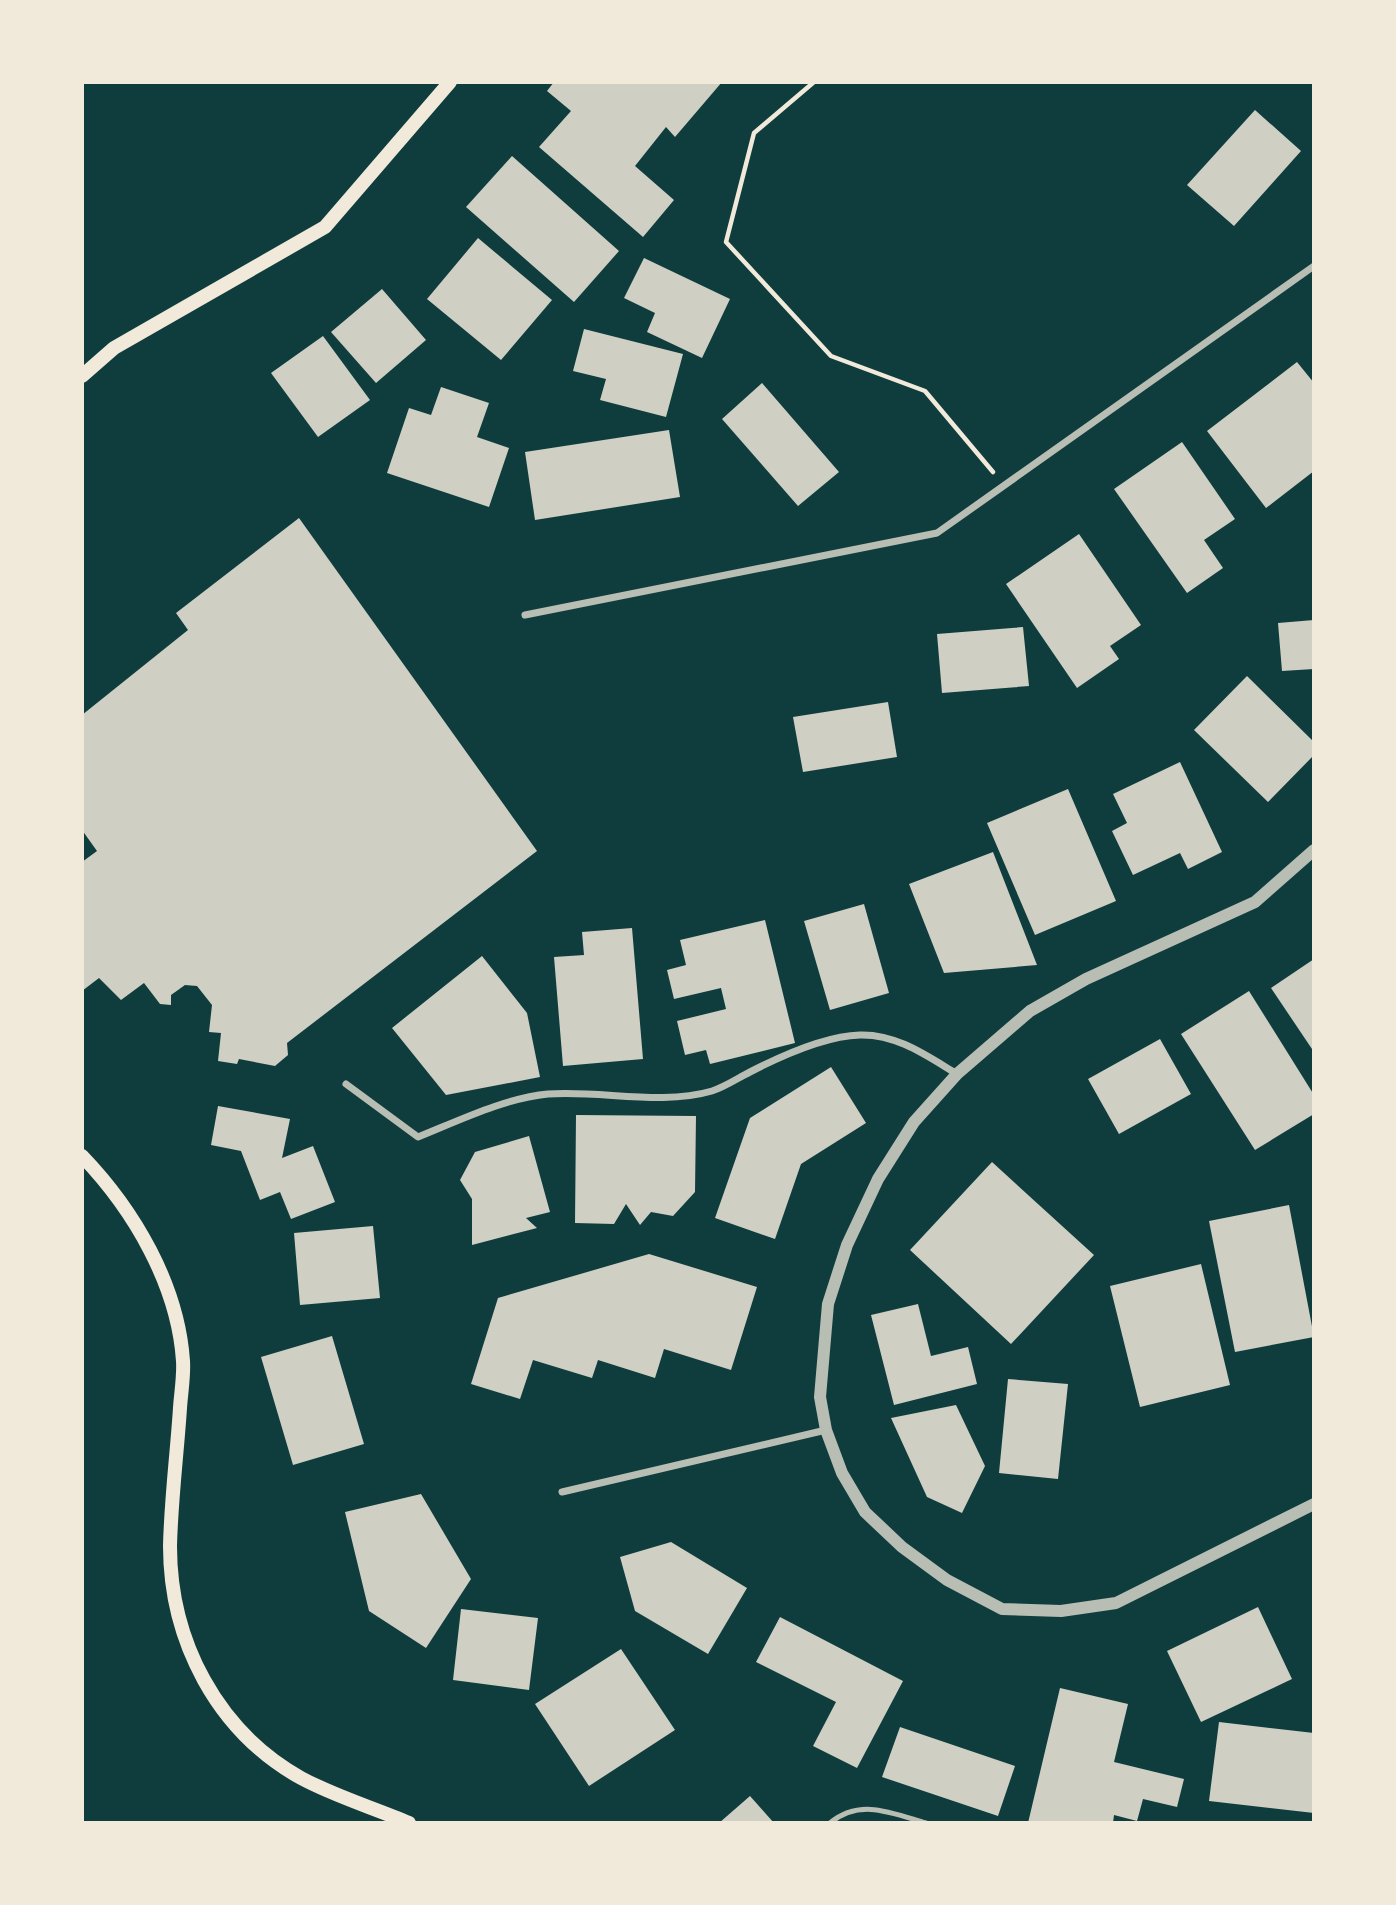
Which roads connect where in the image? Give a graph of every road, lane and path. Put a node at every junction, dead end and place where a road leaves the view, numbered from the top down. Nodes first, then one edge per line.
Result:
1 (450, 82) edge
2 (814, 82) edge
3 (1314, 266) edge
4 (82, 376) edge
5 (1005, 486) junction
6 (524, 615) dead end
7 (1314, 850) edge
8 (957, 1074) junction
9 (346, 1084) dead end
10 (82, 1156) edge
11 (826, 1430) junction
12 (562, 1492) dead end
13 (1314, 1504) edge
14 (408, 1823) edge
15 (830, 1823) edge
16 (926, 1823) edge

1 - 4 main road
2 - 5 path
3 - 5 street
5 - 6 street
7 - 8 street
8 - 9 street
8 - 11 street
10 - 14 main road
11 - 12 street
11 - 13 street
15 - 16 lane

